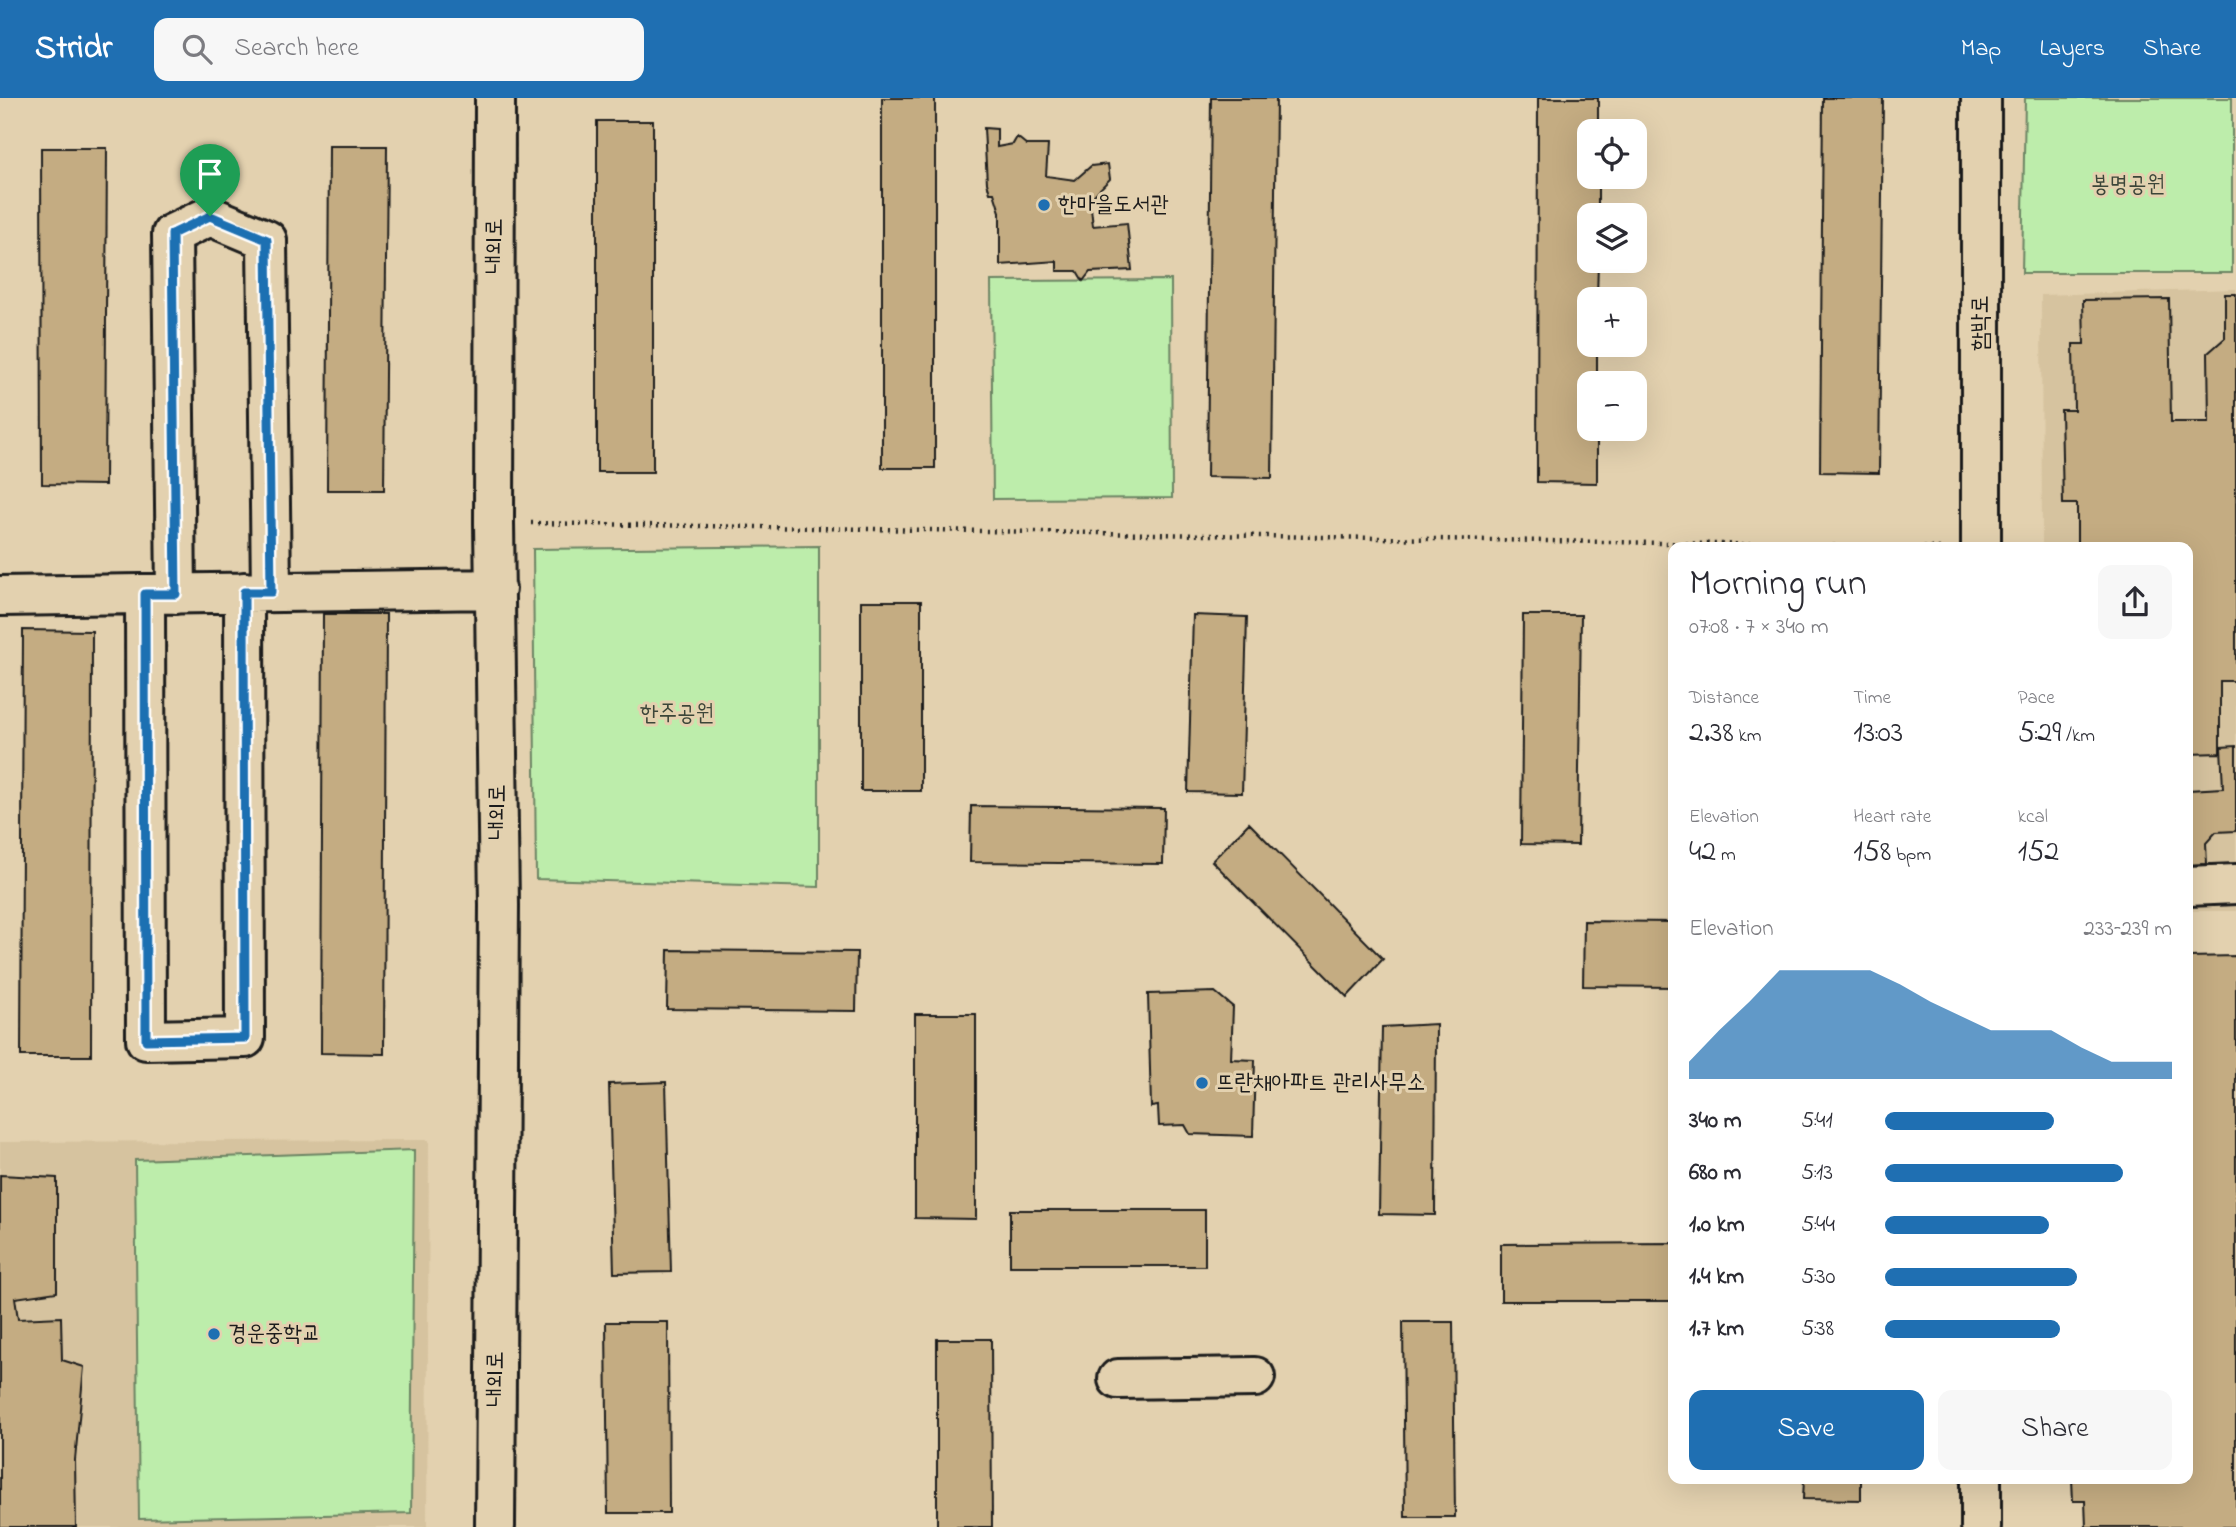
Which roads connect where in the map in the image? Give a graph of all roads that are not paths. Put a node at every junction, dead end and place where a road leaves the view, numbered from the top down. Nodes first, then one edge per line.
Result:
1 (495, 98) edge
2 (1981, 98) edge
3 (1981, 542) edge
4 (496, 589) junction
5 (257, 592) junction
6 (161, 594) junction
7 (0, 596) edge
8 (2236, 884) edge
9 (2193, 886) edge
10 (1255, 1377) dead end
11 (1118, 1379) dead end
12 (1981, 1484) edge
13 (495, 1527) edge
14 (1981, 1527) edge

1 - 4 street, 내외로
2 - 3 street, 함박로
4 - 5 street
4 - 13 street, 내외로
5 - 6 street
5 - 6 street
5 - 6 street
6 - 7 street
8 - 9 street
10 - 11 street
12 - 14 street

